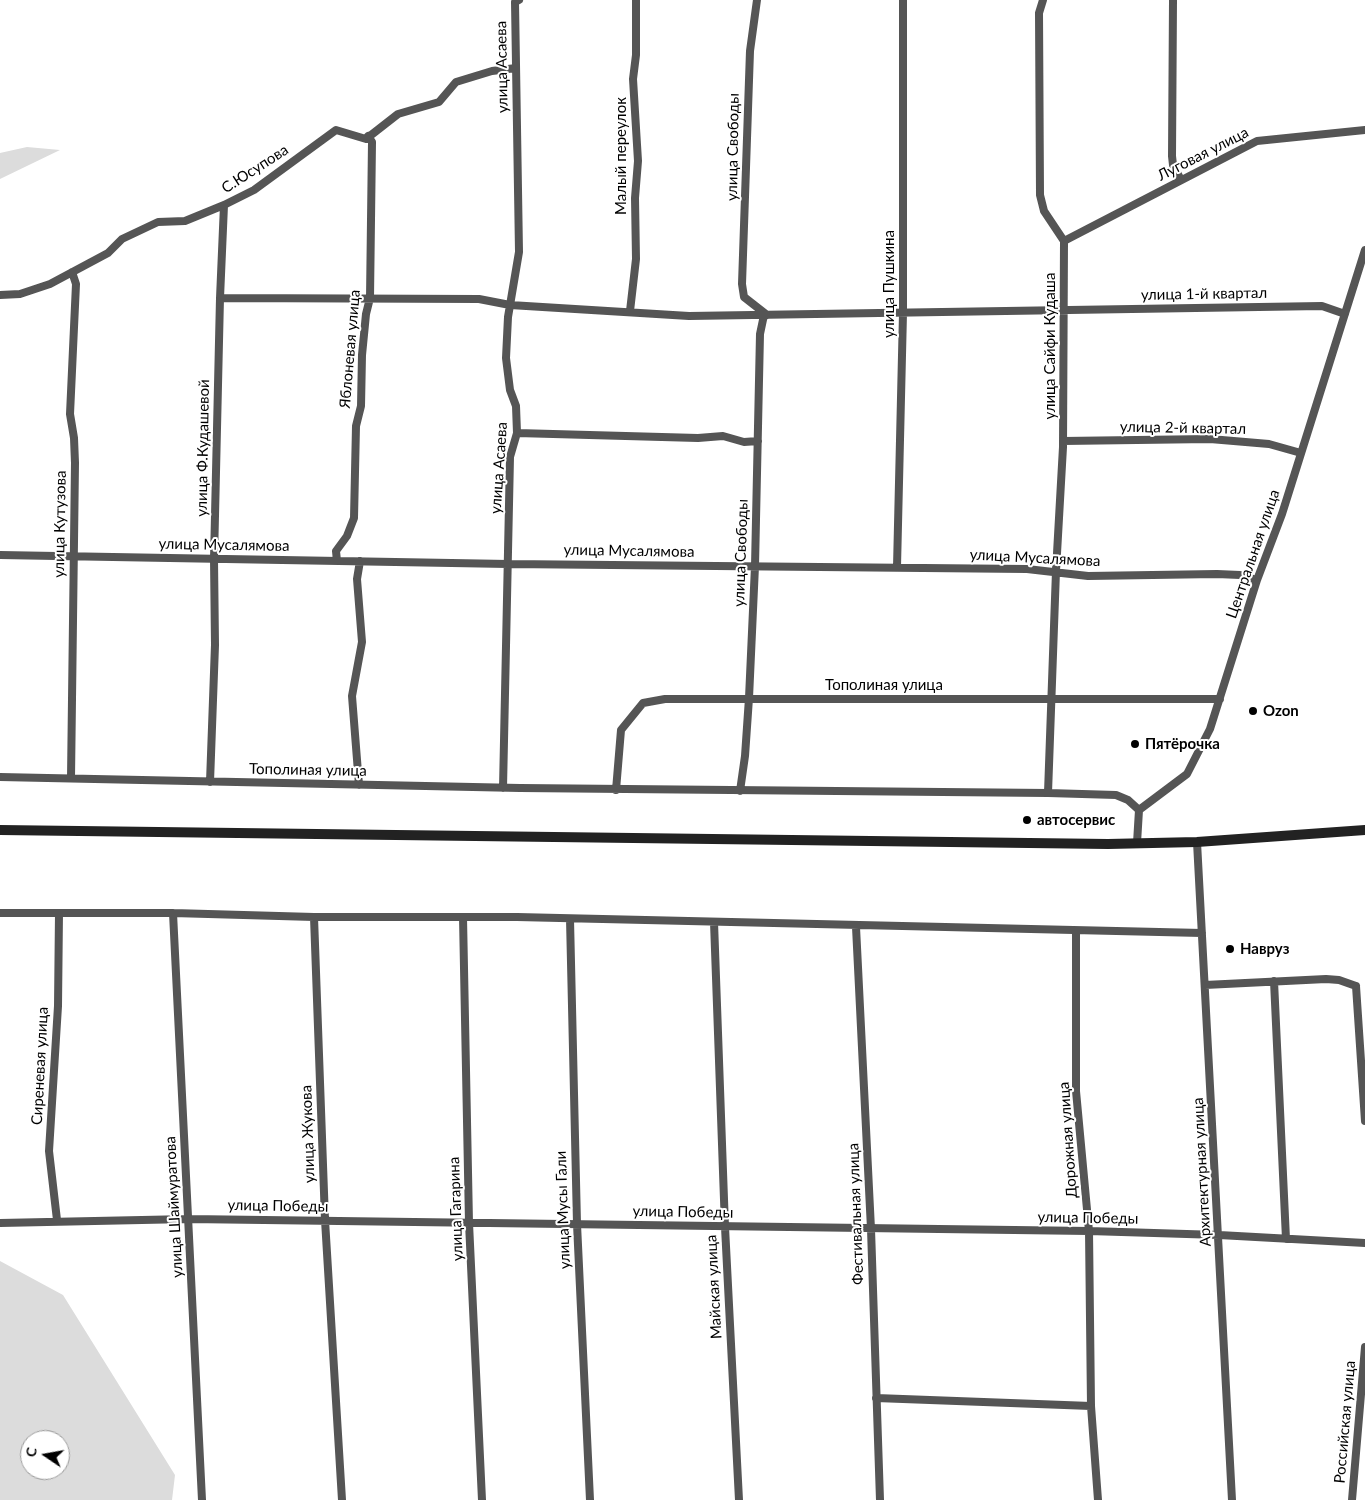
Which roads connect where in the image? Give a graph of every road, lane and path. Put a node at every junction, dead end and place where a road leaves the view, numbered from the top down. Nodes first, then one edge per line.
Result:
1 (636, 0) edge
2 (757, 0) edge
3 (903, 0) edge
4 (1043, 0) edge
5 (1173, 0) edge
6 (517, 1) edge
7 (516, 68) junction
8 (1365, 130) edge
9 (368, 136) junction
10 (1181, 180) junction
11 (224, 205) junction
12 (1064, 240) junction
13 (1365, 250) edge
14 (72, 272) junction
15 (0, 296) edge
16 (220, 298) junction
17 (370, 298) junction
18 (510, 305) junction
19 (1063, 310) junction
20 (630, 311) junction
21 (903, 313) junction
22 (1345, 314) junction
23 (765, 315) junction
24 (517, 433) junction
25 (1064, 441) junction
26 (758, 442) junction
27 (1301, 453) junction
28 (0, 555) edge
29 (73, 556) junction
30 (214, 559) junction
31 (337, 561) junction
32 (360, 561) junction
33 (508, 564) junction
34 (755, 566) junction
35 (897, 567) junction
36 (1056, 571) junction
37 (1257, 580) junction
38 (749, 698) junction
39 (1052, 699) junction
40 (1220, 699) junction
41 (0, 777) edge
42 (72, 778) junction
43 (210, 782) junction
44 (359, 785) junction
45 (503, 788) junction
46 (616, 790) junction
47 (740, 791) junction
48 (1048, 793) junction
49 (1139, 810) junction
50 (0, 830) edge
51 (1365, 830) edge
52 (1197, 842) junction
53 (1137, 843) junction
54 (0, 913) edge
55 (59, 913) junction
56 (173, 913) junction
57 (463, 916) junction
58 (314, 917) junction
59 (570, 919) junction
60 (714, 922) junction
61 (856, 926) junction
62 (1076, 931) junction
63 (1202, 933) junction
64 (1274, 981) junction
65 (1365, 983) edge
66 (1205, 985) junction
67 (1356, 986) junction
68 (1365, 1121) edge
69 (189, 1219) junction
70 (57, 1220) junction
71 (325, 1220) junction
72 (0, 1223) edge
73 (469, 1223) junction
74 (577, 1224) junction
75 (725, 1227) junction
76 (871, 1230) junction
77 (1089, 1231) junction
78 (1219, 1234) junction
79 (1286, 1239) junction
80 (1365, 1243) edge
81 (1365, 1347) edge
82 (876, 1398) junction
83 (1091, 1406) junction
84 (202, 1500) edge
85 (342, 1500) edge
86 (482, 1500) edge
87 (590, 1500) edge
88 (739, 1500) edge
89 (880, 1500) edge
90 (1098, 1500) edge
91 (1232, 1500) edge
92 (1352, 1500) edge

1 - 20 street, Малый переулок
2 - 23 street, улица Свободы
3 - 21 street, улица Пушкина
4 - 12 street
5 - 10 street
6 - 7 street, улица Асаева
7 - 9 street
7 - 18 street, улица Асаева
8 - 10 street, Луговая улица
9 - 11 street, С.Юсупова
9 - 17 street, Яблоневая улица
10 - 12 street, Луговая улица
11 - 14 street, С.Юсупова
11 - 16 street, улица Ф.Кудашевой
12 - 19 street, улица Сайфи Кудаша
13 - 22 street, Центральная улица
14 - 15 street, С.Юсупова
14 - 29 street, улица Кутузова
16 - 17 street, улица 1-й квартал
16 - 30 street, улица Ф.Кудашевой
17 - 18 street, улица 1-й квартал
17 - 31 street, Яблоневая улица
18 - 20 street, улица 1-й квартал
18 - 24 street, улица Асаева
19 - 21 street, улица 1-й квартал
19 - 22 street, улица 1-й квартал
19 - 25 street, улица Сайфи Кудаша
20 - 23 street, улица 1-й квартал
21 - 23 street, улица 1-й квартал
21 - 35 street, улица Пушкина
22 - 27 street, Центральная улица
23 - 26 street, улица Свободы
24 - 26 street
24 - 33 street, улица Асаева
25 - 27 street, улица 2-й квартал
25 - 36 street, улица Сайфи Кудаша
26 - 34 street, улица Свободы
27 - 37 street, Центральная улица
28 - 29 street, улица Мусалямова
29 - 30 street, улица Мусалямова
29 - 42 street, улица Кутузова
30 - 31 street, улица Мусалямова
30 - 43 street, улица Ф.Кудашевой
31 - 32 street, улица Мусалямова
32 - 33 street, улица Мусалямова
32 - 44 street
33 - 34 street, улица Мусалямова
33 - 45 street, улица Асаева
34 - 35 street, улица Мусалямова
34 - 38 street, улица Свободы
35 - 36 street, улица Мусалямова
36 - 37 street, улица Мусалямова
36 - 39 street, улица Сайфи Кудаша
37 - 40 street, Центральная улица
38 - 39 street, Тополиная улица
38 - 46 street, Тополиная улица
38 - 47 street, улица Свободы
39 - 40 street, Тополиная улица
39 - 48 street, улица Сайфи Кудаша
40 - 49 street, Центральная улица
41 - 42 street, Тополиная улица
42 - 43 street, Тополиная улица
43 - 44 street, Тополиная улица
44 - 45 street, Тополиная улица
45 - 46 street, Тополиная улица
46 - 47 street, Тополиная улица
47 - 48 street, Тополиная улица
48 - 49 street, Тополиная улица
49 - 53 street
50 - 53 main road
51 - 52 main road
52 - 53 main road
52 - 63 street, Архитектурная улица
54 - 55 street
55 - 56 street
55 - 70 street, Сиреневая улица
56 - 58 street
56 - 69 street, улица Шаймуратова
57 - 58 street
57 - 59 street
57 - 73 street, улица Гагарина
58 - 71 street, улица Жукова
59 - 60 street
59 - 74 street, улица Мусы Гали
60 - 61 street
60 - 75 street, Майская улица
61 - 62 street
61 - 76 street, Фестивальная улица
62 - 63 street
62 - 77 street, Дорожная улица
63 - 66 street, Архитектурная улица
64 - 66 street
64 - 67 street
64 - 79 street
65 - 67 street
66 - 78 street, Архитектурная улица
67 - 68 street
69 - 70 street, улица Победы
69 - 71 street, улица Победы
69 - 84 street, улица Шаймуратова
70 - 72 street, улица Победы
71 - 73 street, улица Победы
71 - 85 street, улица Жукова
73 - 74 street, улица Победы
73 - 86 street, улица Гагарина
74 - 75 street, улица Победы
74 - 87 street, улица Мусы Гали
75 - 76 street, улица Победы
75 - 88 street, Майская улица
76 - 77 street, улица Победы
76 - 82 street, Фестивальная улица
77 - 78 street, улица Победы
77 - 83 street, Дорожная улица
78 - 79 street, улица Победы
78 - 91 street, Архитектурная улица
79 - 80 street, улица Победы
81 - 92 street, Российская улица
82 - 83 street
82 - 89 street, Фестивальная улица
83 - 90 street, Дорожная улица

